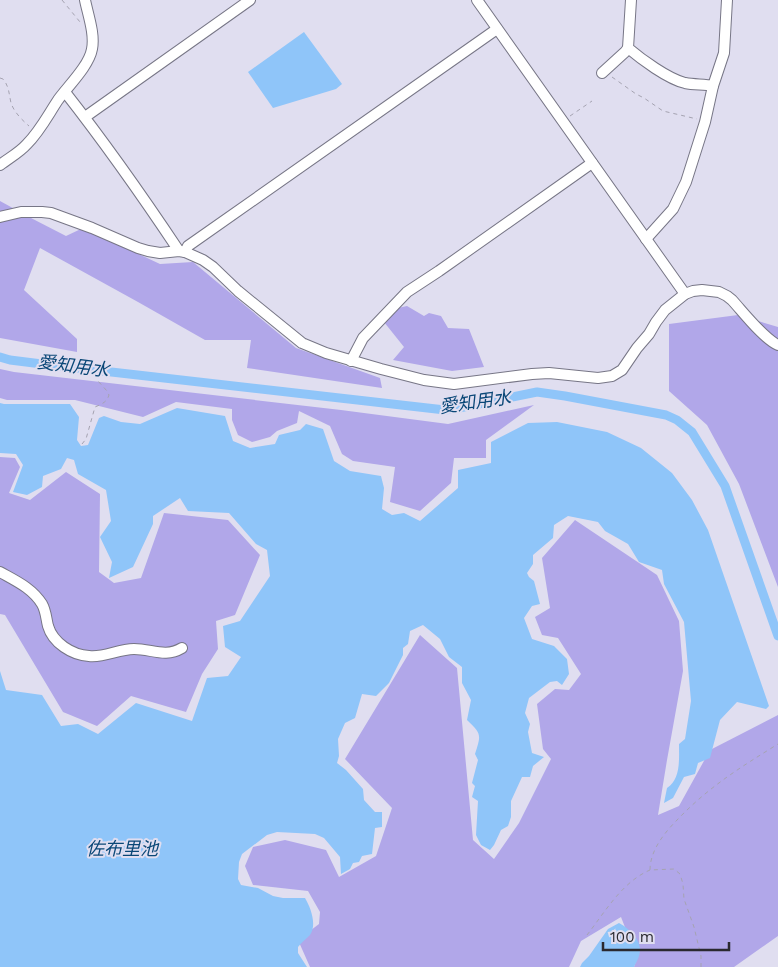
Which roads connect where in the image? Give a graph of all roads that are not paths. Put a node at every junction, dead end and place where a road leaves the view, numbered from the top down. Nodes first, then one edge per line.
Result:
1 (85, 0) edge
2 (250, 0) edge
3 (477, 0) edge
4 (632, 0) edge
5 (727, 0) edge
6 (497, 29) junction
7 (628, 48) junction
8 (603, 72) road end
9 (713, 86) junction
10 (64, 92) junction
11 (84, 117) junction
12 (592, 163) junction
13 (0, 166) edge
14 (0, 217) edge
15 (646, 239) junction
16 (182, 251) junction
17 (685, 294) junction
18 (778, 345) edge
19 (351, 361) junction
20 (0, 572) edge
21 (182, 648) dead end

1 - 10 street
2 - 11 street
3 - 6 street
4 - 7 street
5 - 9 street
6 - 12 street
6 - 16 street
7 - 8 street
7 - 9 street
9 - 15 street
10 - 11 street
10 - 13 street
11 - 16 street
12 - 15 street
12 - 19 street
14 - 16 street
15 - 17 street
16 - 19 street
17 - 18 street
17 - 19 street
20 - 21 street

